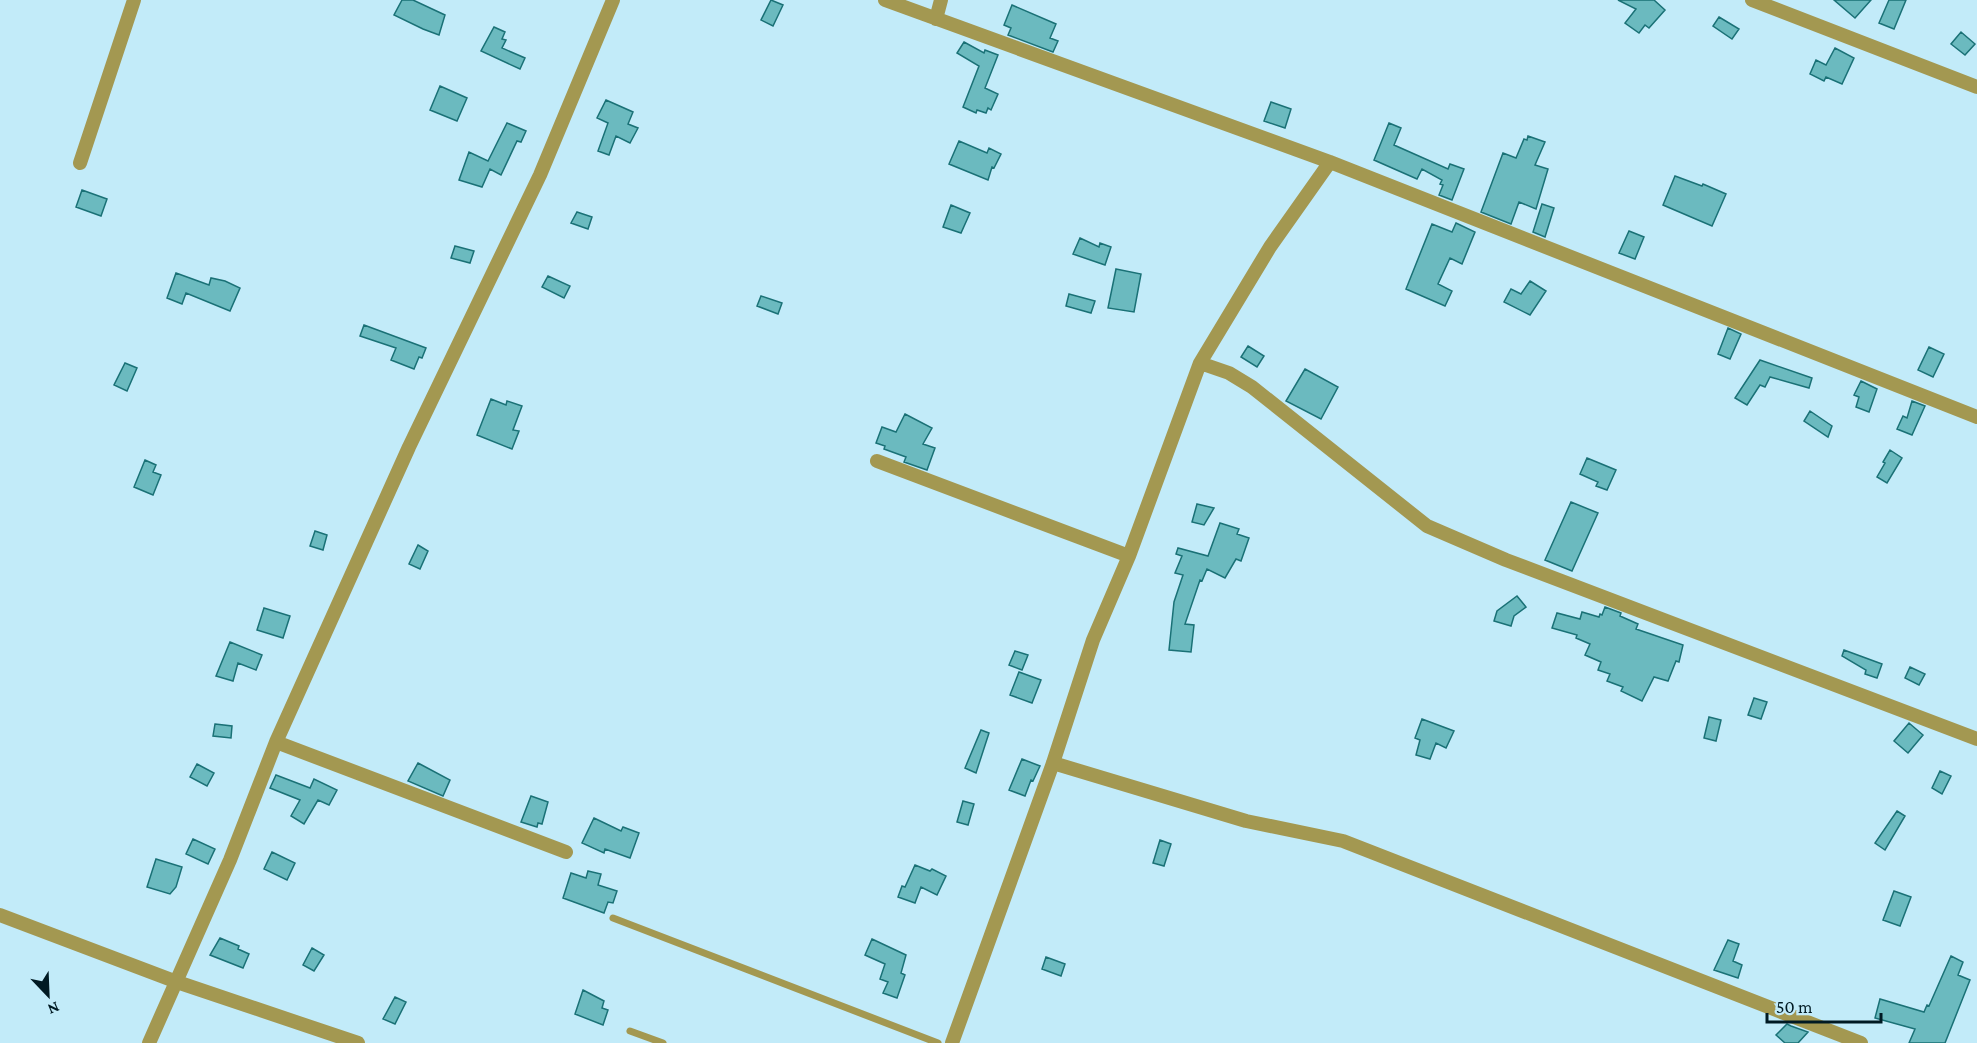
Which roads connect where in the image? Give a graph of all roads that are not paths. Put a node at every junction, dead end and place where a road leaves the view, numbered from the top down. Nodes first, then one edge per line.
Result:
1 (134, 0) edge
2 (613, 0) edge
3 (885, 0) edge
4 (942, 0) edge
5 (1755, 0) edge
6 (936, 19) junction
7 (1977, 87) edge
8 (1330, 162) junction
9 (80, 163) dead end
10 (1200, 363) junction
11 (1977, 417) edge
12 (877, 461) dead end
13 (1129, 556) junction
14 (1977, 739) edge
15 (276, 742) junction
16 (1053, 763) junction
17 (566, 852) dead end
18 (0, 915) edge
19 (613, 918) dead end
20 (177, 982) junction
21 (630, 1031) dead end
22 (149, 1043) edge
23 (358, 1043) edge
24 (663, 1043) edge
25 (938, 1043) edge
26 (952, 1043) edge
27 (1861, 1043) edge

1 - 9 street
2 - 15 street
3 - 6 street
4 - 6 street
5 - 7 street
6 - 8 street
8 - 10 street
8 - 11 street
10 - 13 street
10 - 14 street
12 - 13 street
13 - 16 street
15 - 17 street
15 - 20 street
16 - 26 street
16 - 27 street
18 - 20 street
19 - 25 lane
20 - 22 street
20 - 23 street
21 - 24 lane

